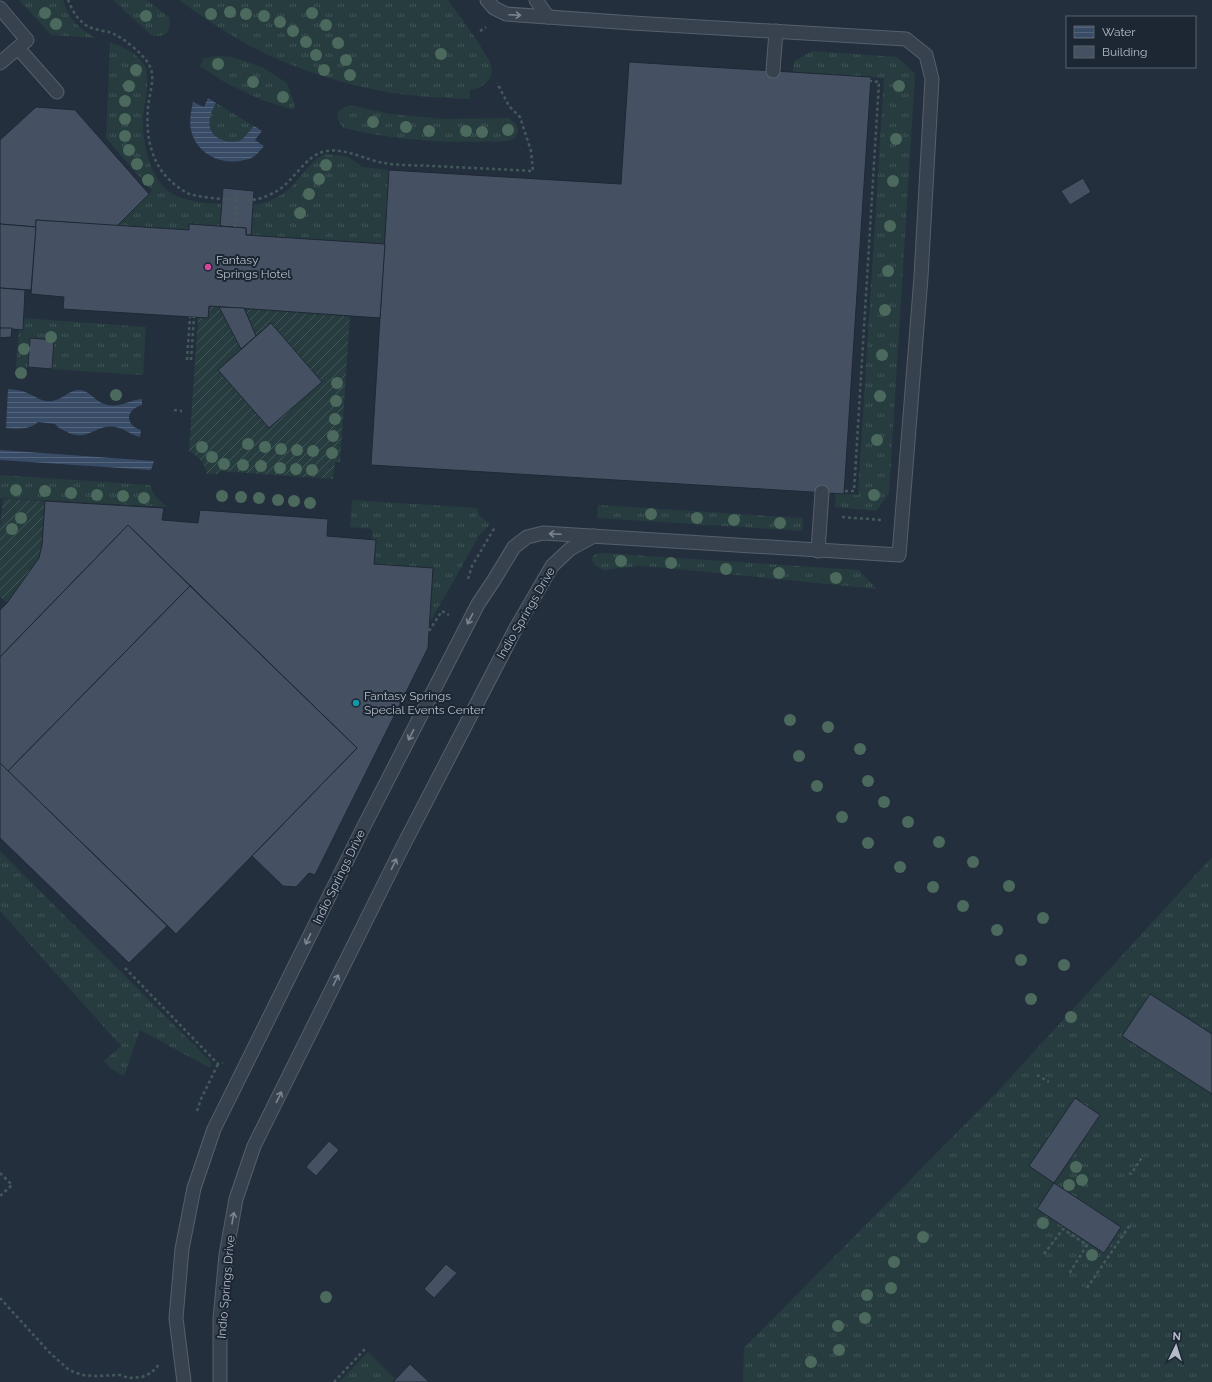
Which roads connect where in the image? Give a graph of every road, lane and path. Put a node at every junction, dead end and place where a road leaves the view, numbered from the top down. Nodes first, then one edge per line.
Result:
1 (68, 0) edge
2 (487, 0) edge
3 (536, 0) edge
4 (0, 8) edge
5 (548, 17) junction
6 (776, 31) junction
7 (18, 48) junction
8 (3, 59) edge
9 (773, 71) dead end
10 (870, 81) dead end
11 (497, 83) dead end
12 (57, 92) dead end
13 (237, 191) dead end
14 (237, 199) junction
15 (235, 227) dead end
16 (190, 317) dead end
17 (194, 318) dead end
18 (187, 360) dead end
19 (191, 360) dead end
20 (174, 410) dead end
21 (182, 411) dead end
22 (845, 491) dead end
23 (822, 492) dead end
24 (836, 517) dead end
25 (867, 520) dead end
26 (594, 536) junction
27 (818, 551) junction
28 (449, 616) dead end
29 (429, 631) dead end
30 (125, 968) dead end
31 (223, 1064) dead end
32 (1037, 1074) dead end
33 (1049, 1082) dead end
34 (1143, 1156) dead end
35 (0, 1173) edge
36 (1129, 1173) dead end
37 (0, 1196) edge
38 (1130, 1225) dead end
39 (1044, 1254) dead end
40 (1070, 1274) dead end
41 (1087, 1288) dead end
42 (0, 1298) edge
43 (365, 1349) dead end
44 (158, 1367) dead end
45 (184, 1382) edge
46 (220, 1382) edge
47 (334, 1382) edge

1 - 14 path
2 -> 5 lane
3 - 5 lane
4 - 7 lane
5 - 6 lane
6 - 9 lane
6 - 27 lane
7 - 8 lane
7 - 12 lane
10 - 22 path
11 - 14 path
13 - 14 path
14 - 15 path
16 - 18 path
17 - 19 path
20 - 21 path
23 - 27 lane
24 - 25 path
26 - 27 lane
26 -> 45 lane, Indio Springs Drive
46 -> 26 lane, Indio Springs Drive
28 - 29 path
30 - 31 path
32 - 33 path
34 - 36 path
35 - 37 path
38 - 41 path
39 - 40 path
42 - 44 path
43 - 47 path

